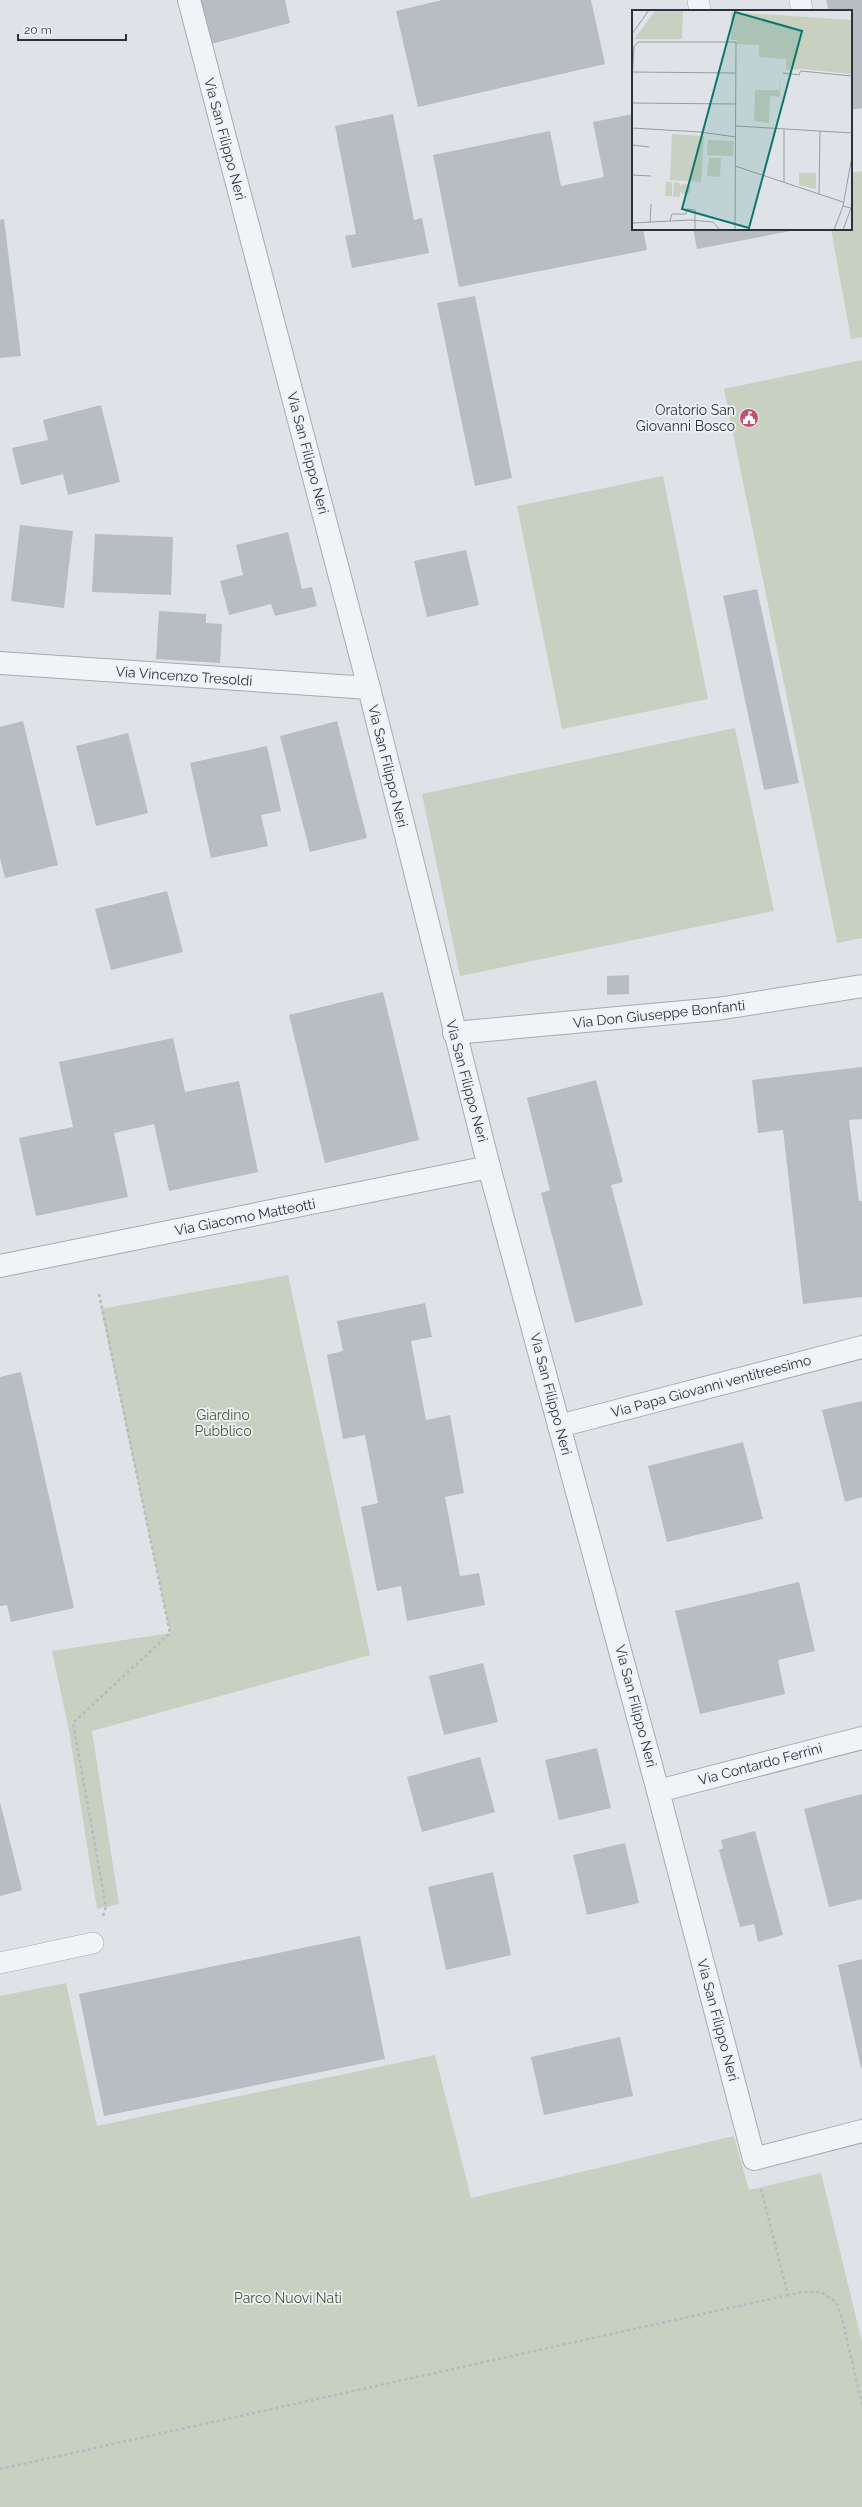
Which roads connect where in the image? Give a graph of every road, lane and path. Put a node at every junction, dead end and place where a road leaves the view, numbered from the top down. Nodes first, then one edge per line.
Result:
1 (189, 0) edge
2 (698, 0) edge
3 (800, 0) edge
4 (700, 10) edge
5 (802, 10) edge
6 (0, 664) edge
7 (369, 688) junction
8 (862, 986) edge
9 (454, 1033) junction
10 (489, 1167) junction
11 (0, 1266) edge
12 (99, 1294) dead end
13 (862, 1347) edge
14 (559, 1426) junction
15 (862, 1738) edge
16 (658, 1790) junction
17 (92, 1943) joint
18 (0, 1963) edge
19 (862, 2131) edge
20 (754, 2159) junction
21 (788, 2295) junction
22 (862, 2405) edge
23 (0, 2469) edge

1 - 7 street, Via San Filippo Neri
2 - 4 lane
3 - 5 lane
6 - 7 street, Via Vincenzo Tresoldi
7 - 9 street, Via San Filippo Neri
8 - 9 street, Via Don Giuseppe Bonfanti
9 - 10 street, Via San Filippo Neri
10 - 11 street, Via Giacomo Matteotti
10 - 14 street, Via San Filippo Neri
12 - 17 path
13 - 14 street, Via Papa Giovanni ventitreesimo
14 - 16 street, Via San Filippo Neri
15 - 16 street, Via Contardo Ferrini
16 - 20 street, Via San Filippo Neri
17 - 18 lane
19 - 20 street
20 - 21 path
21 - 22 path
21 - 23 path

